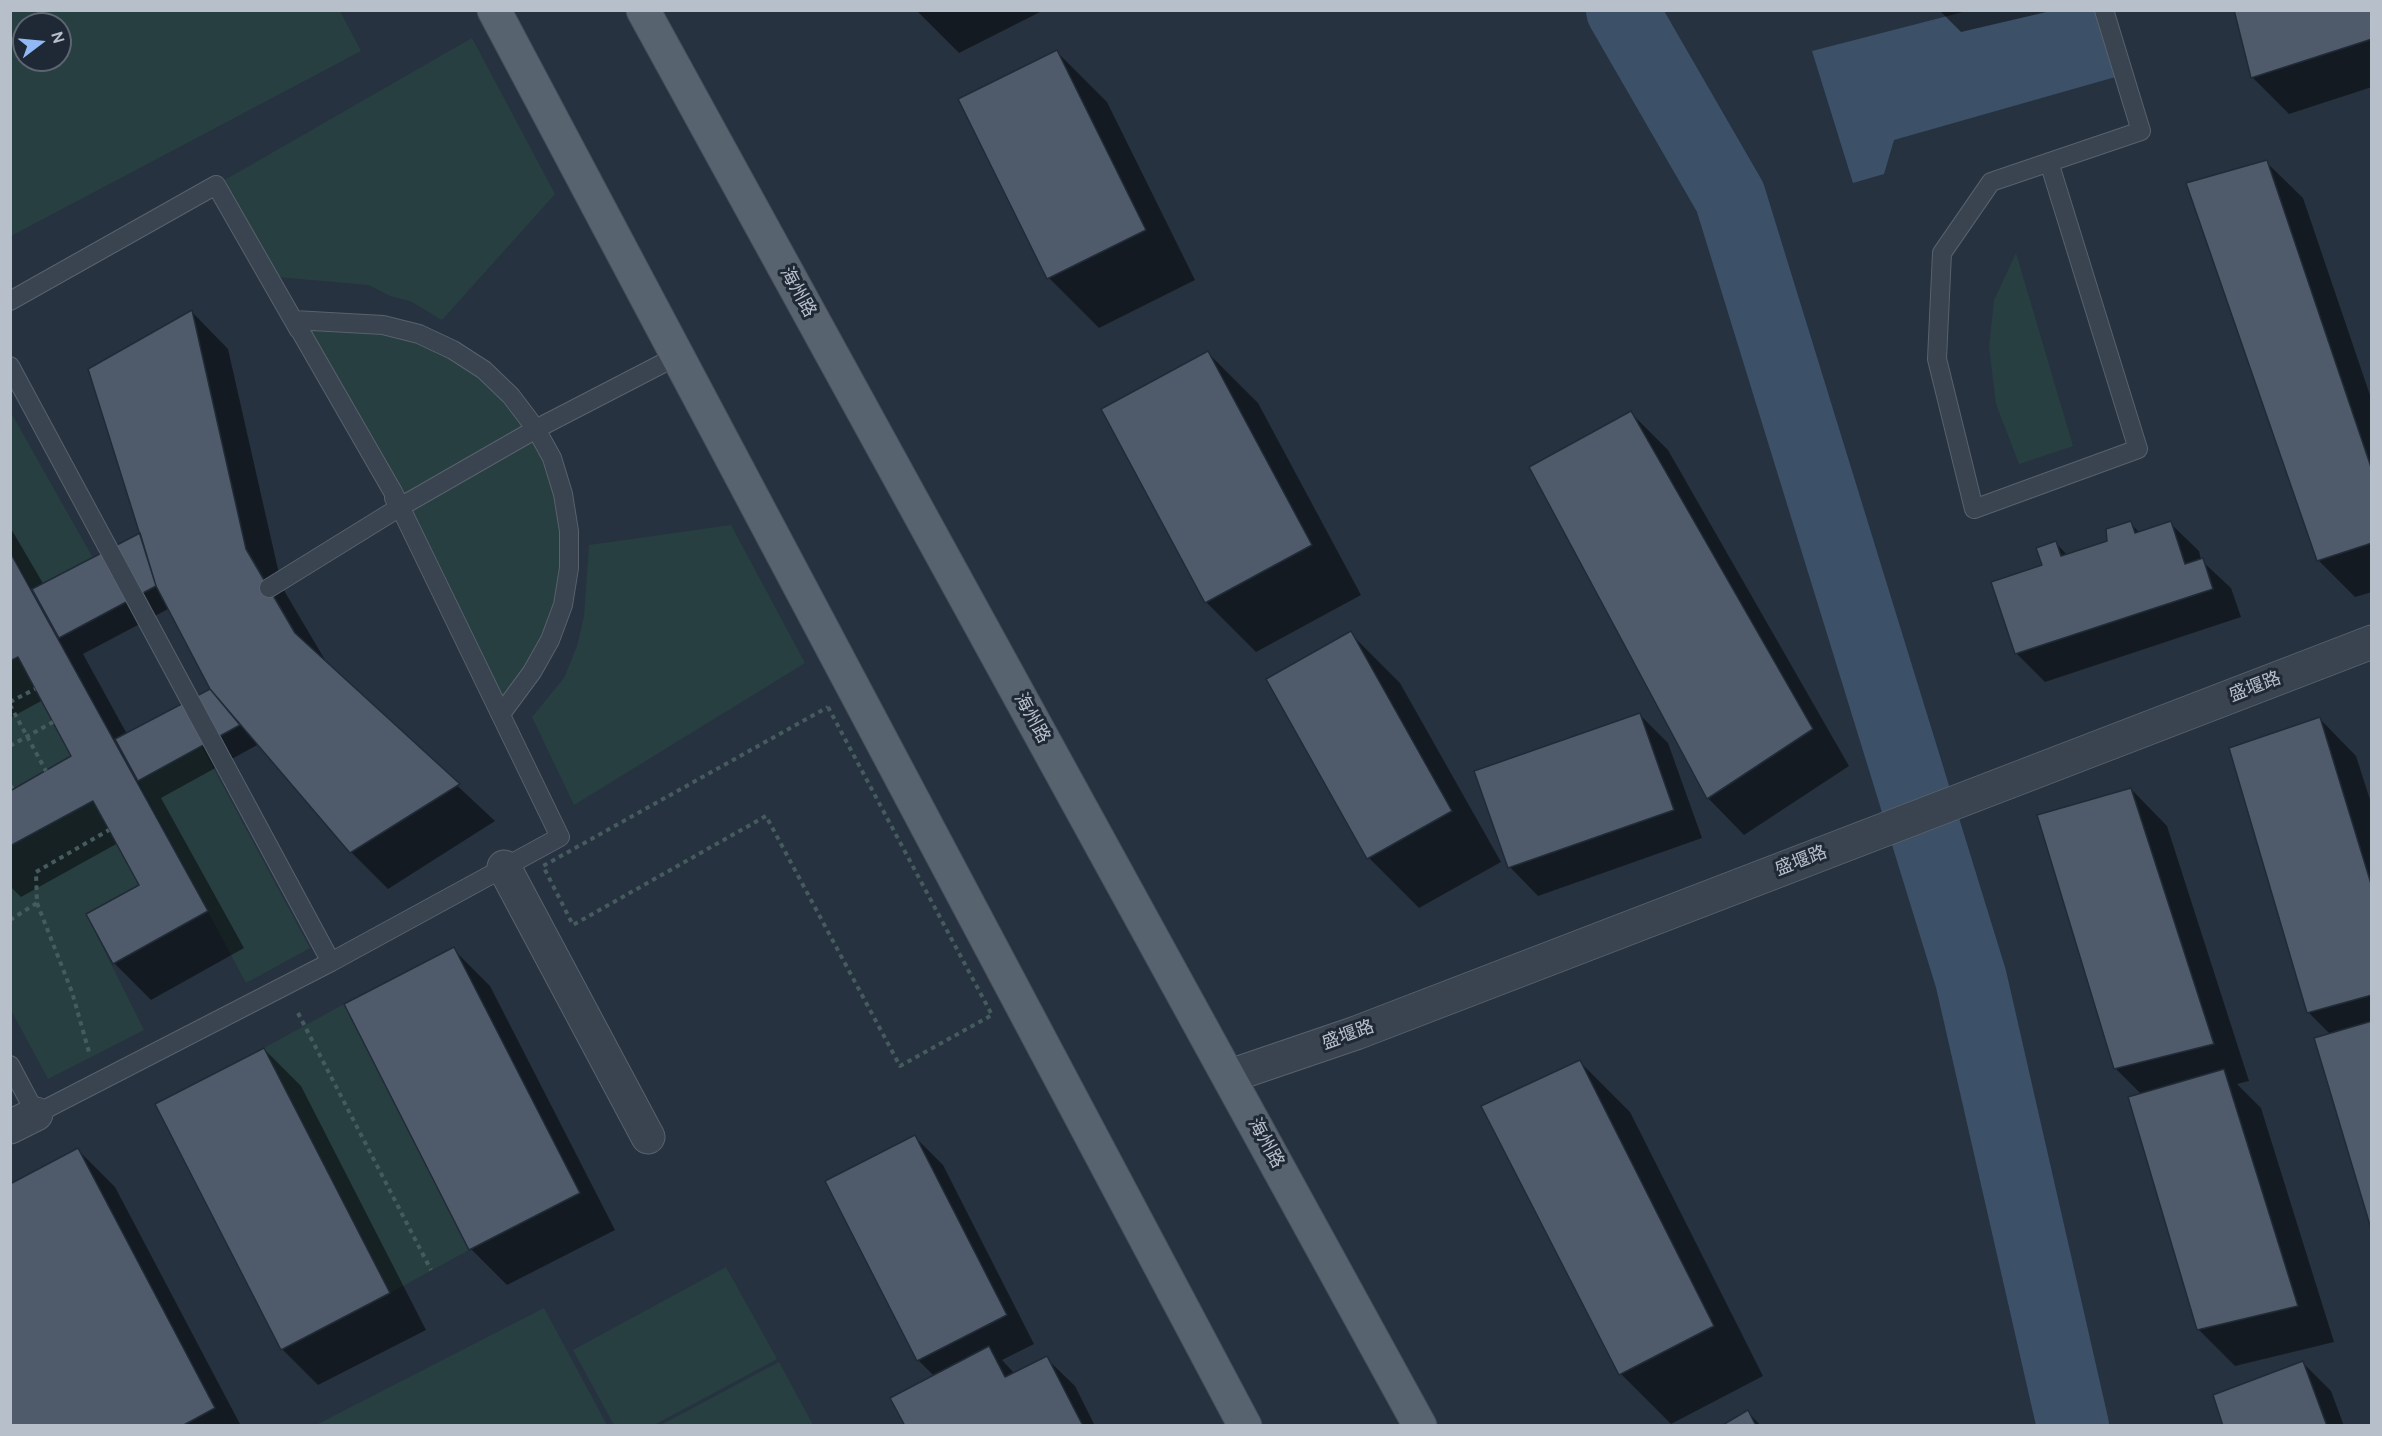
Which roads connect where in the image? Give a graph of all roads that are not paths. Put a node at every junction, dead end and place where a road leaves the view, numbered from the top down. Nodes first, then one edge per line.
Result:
1 (494, 10) edge
2 (643, 10) edge
3 (2104, 10) edge
4 (2049, 162) junction
5 (10, 301) edge
6 (294, 320) junction
7 (677, 356) junction
8 (10, 366) edge
9 (536, 429) junction
10 (400, 507) junction
11 (269, 588) dead end
12 (2372, 642) edge
13 (504, 867) junction
14 (331, 962) junction
15 (10, 1065) edge
16 (1230, 1076) junction
17 (23, 1121) edge
18 (648, 1137) dead end
19 (1245, 1425) edge
20 (1420, 1425) edge

1 - 7 main road
2 - 16 main road, 海州路
3 - 4 lane
4 - 4 lane
5 - 6 lane
6 - 9 lane
6 - 10 lane
7 - 9 lane
7 - 19 main road
8 - 14 lane
9 - 10 lane
9 - 10 lane
10 - 11 lane
10 - 13 lane
12 - 16 street, 盛堰路
13 - 14 lane
13 - 18 street
14 - 17 lane
15 - 17 lane
16 - 20 main road, 海州路

